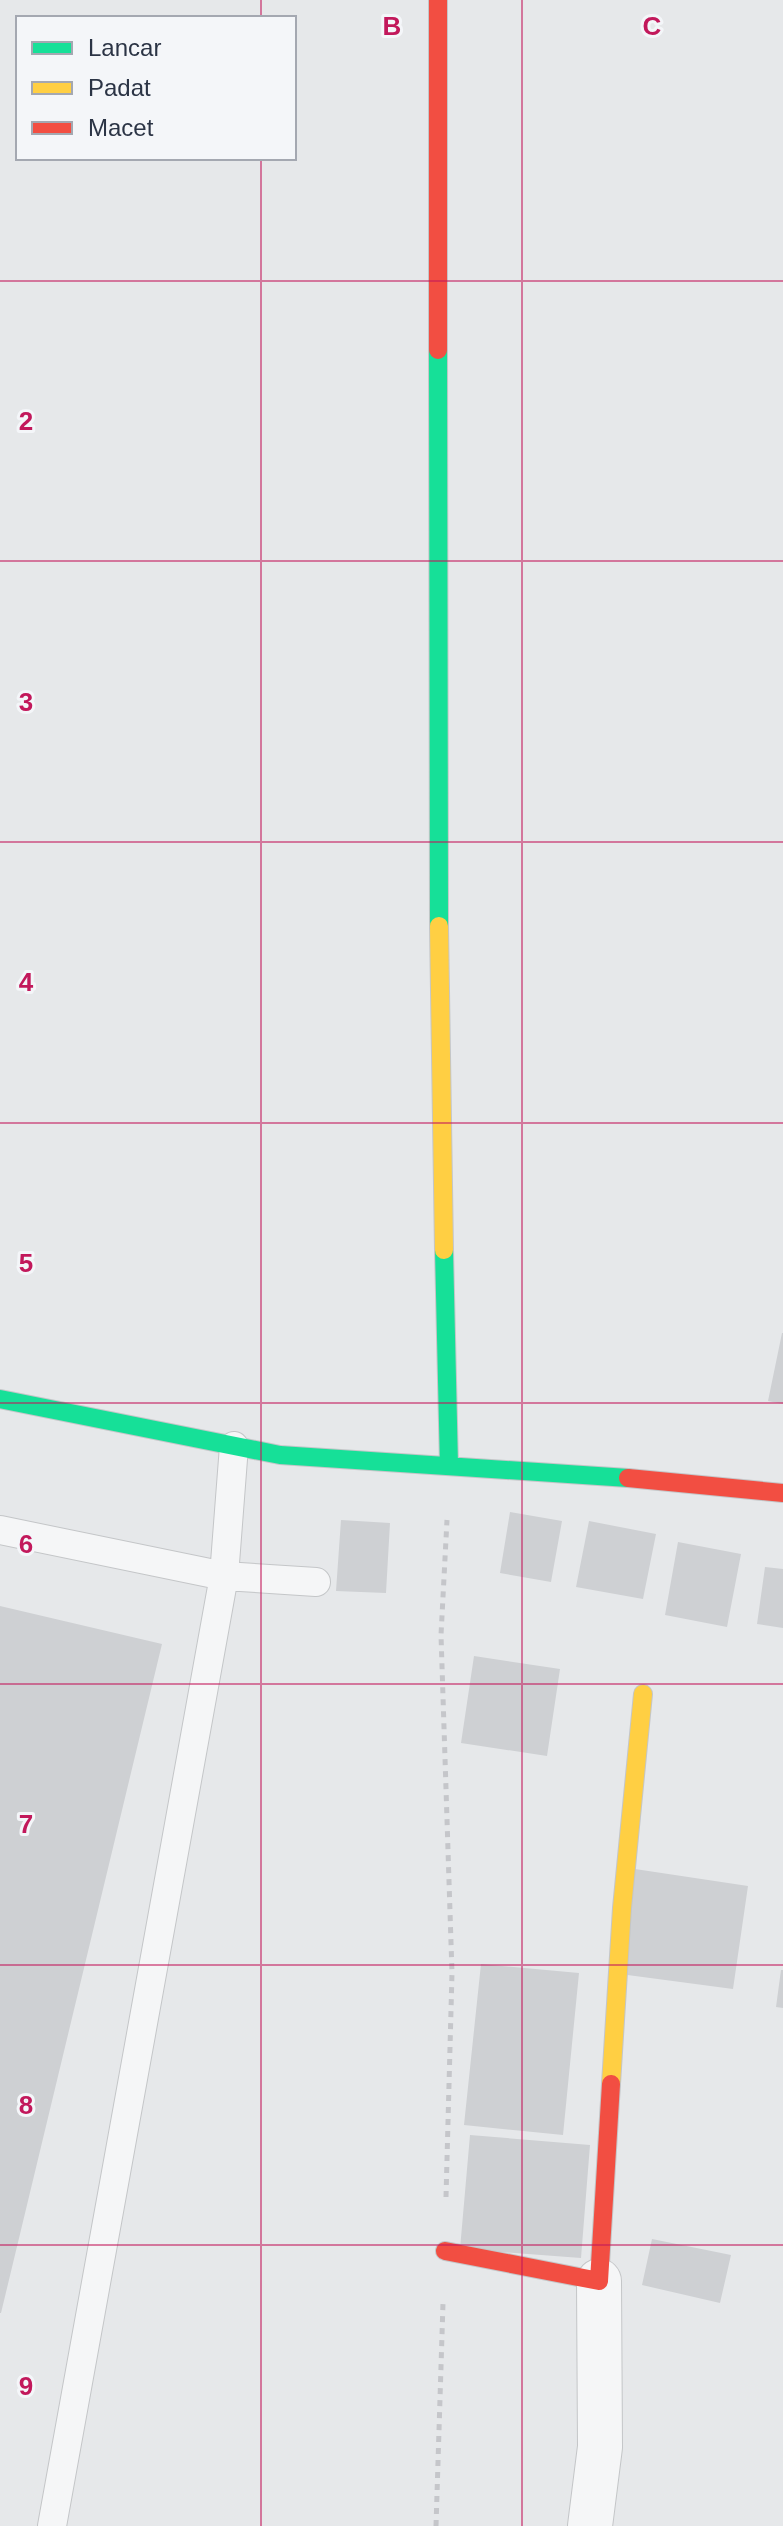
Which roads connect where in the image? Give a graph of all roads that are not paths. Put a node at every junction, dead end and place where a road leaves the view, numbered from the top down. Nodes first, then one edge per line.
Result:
1 (438, 0) edge
2 (0, 1399) edge
3 (234, 1446) junction
4 (449, 1466) junction
5 (783, 1493) edge
6 (0, 1530) edge
7 (224, 1576) junction
8 (316, 1582) dead end
9 (643, 1694) dead end
10 (445, 2251) road end
11 (599, 2281) junction
12 (52, 2526) edge
13 (590, 2526) edge

1 - 4 street
2 - 3 street
3 - 4 street
3 - 7 lane
4 - 5 street
6 - 7 lane
7 - 8 lane
7 - 12 lane
9 - 11 street
10 - 11 street
11 - 13 street

